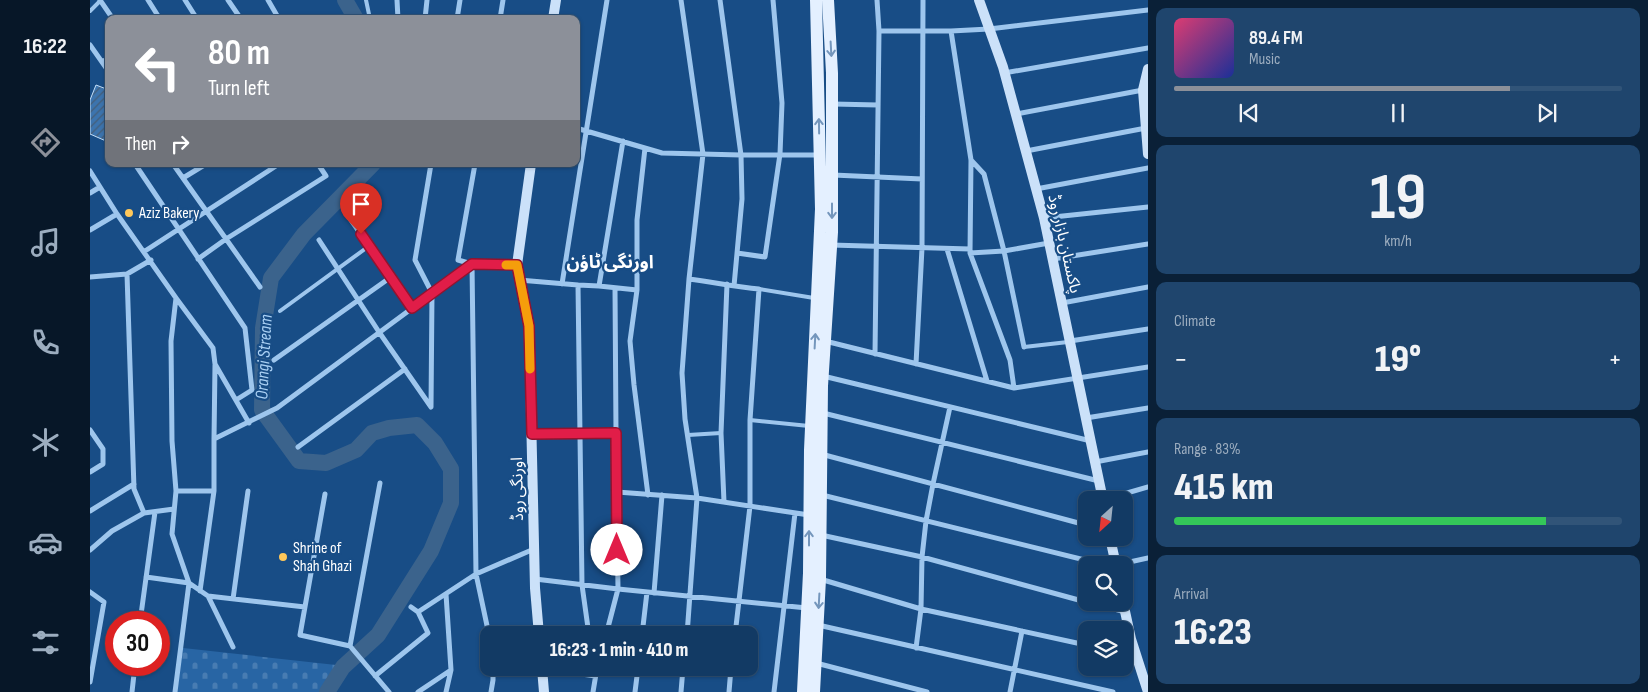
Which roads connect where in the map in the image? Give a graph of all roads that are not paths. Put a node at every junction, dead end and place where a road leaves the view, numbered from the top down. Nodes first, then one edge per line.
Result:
1 (101, 0) edge
2 (148, 0) edge
3 (184, 0) edge
4 (228, 0) edge
5 (268, 0) edge
6 (366, 0) edge
7 (397, 0) edge
8 (427, 0) edge
9 (460, 0) edge
10 (503, 0) edge
11 (556, 0) edge
12 (607, 0) edge
13 (681, 0) edge
14 (720, 0) edge
15 (773, 0) edge
16 (816, 0) edge
17 (828, 0) edge
18 (877, 0) edge
19 (923, 0) edge
20 (979, 0) edge
21 (1148, 10) edge
22 (90, 11) edge
23 (110, 15) edge
24 (157, 15) edge
25 (194, 15) edge
26 (237, 15) edge
27 (277, 15) edge
28 (369, 15) edge
29 (398, 15) edge
30 (425, 15) edge
31 (458, 15) edge
32 (501, 15) edge
33 (554, 15) edge
34 (989, 29) junction
35 (879, 31) junction
36 (923, 31) junction
37 (950, 31) junction
38 (90, 45) edge
39 (1148, 48) edge
40 (105, 60) edge
41 (102, 62) junction
42 (105, 66) edge
43 (1148, 69) edge
44 (1004, 73) junction
45 (1143, 90) junction
46 (832, 104) junction
47 (878, 105) junction
48 (1016, 114) junction
49 (1146, 128) junction
50 (580, 129) edge
51 (586, 130) junction
52 (623, 141) junction
53 (646, 148) junction
54 (1026, 151) junction
55 (703, 154) junction
56 (780, 154) junction
57 (1148, 154) edge
58 (741, 155) junction
59 (820, 156) junction
60 (971, 160) junction
61 (137, 167) edge
62 (175, 167) edge
63 (201, 167) edge
64 (274, 167) edge
65 (320, 167) edge
66 (430, 167) edge
67 (474, 167) edge
68 (531, 167) edge
69 (1148, 168) edge
70 (90, 171) edge
71 (832, 175) junction
72 (877, 177) junction
73 (183, 178) junction
74 (922, 179) junction
75 (100, 187) junction
76 (1036, 189) junction
77 (90, 193) edge
78 (1148, 207) edge
79 (344, 210) dead end
80 (207, 211) junction
81 (117, 214) junction
82 (1044, 218) junction
83 (90, 230) edge
84 (178, 230) junction
85 (226, 239) junction
86 (319, 240) dead end
87 (1050, 243) junction
88 (1148, 244) edge
89 (831, 245) junction
90 (369, 246) junction
91 (876, 246) junction
92 (922, 248) junction
93 (947, 249) junction
94 (145, 251) junction
95 (970, 251) junction
96 (1004, 251) junction
97 (737, 253) junction
98 (198, 259) junction
99 (1053, 259) junction
100 (151, 260) junction
101 (472, 264) junction
102 (517, 265) junction
103 (337, 269) junction
104 (127, 274) junction
105 (90, 277) edge
106 (391, 277) junction
107 (689, 279) junction
108 (520, 280) junction
109 (562, 284) junction
110 (727, 284) junction
111 (578, 286) junction
112 (599, 286) junction
113 (734, 286) junction
114 (260, 287) dead end
115 (1148, 287) edge
116 (615, 288) junction
117 (759, 289) junction
118 (636, 290) junction
119 (432, 293) junction
120 (176, 298) junction
121 (817, 298) junction
122 (358, 301) junction
123 (1062, 302) junction
124 (412, 308) junction
125 (280, 311) dead end
126 (1148, 329) edge
127 (379, 332) junction
128 (825, 341) junction
129 (1070, 342) junction
130 (1024, 346) joint
131 (875, 354) junction
132 (274, 360) dead end
133 (215, 364) junction
134 (916, 364) junction
135 (1148, 367) edge
136 (405, 369) junction
137 (823, 376) junction
138 (1078, 378) junction
139 (987, 381) junction
140 (1014, 388) junction
141 (236, 400) junction
142 (950, 407) junction
143 (1148, 408) edge
144 (822, 413) junction
145 (1086, 418) junction
146 (750, 420) junction
147 (249, 422) junction
148 (811, 426) junction
149 (91, 433) edge
150 (580, 433) junction
151 (616, 433) junction
152 (721, 433) junction
153 (532, 434) junction
154 (688, 435) junction
155 (214, 440) junction
156 (1091, 441) junction
157 (942, 443) junction
158 (298, 447) dead end
159 (1148, 452) edge
160 (821, 454) junction
161 (1095, 462) junction
162 (90, 472) edge
163 (1099, 481) junction
164 (380, 483) dead end
165 (134, 484) junction
166 (932, 484) junction
167 (1148, 487) edge
168 (176, 491) junction
169 (214, 491) junction
170 (248, 491) dead end
171 (1101, 491) edge
172 (1133, 491) edge
173 (617, 492) junction
174 (325, 494) dead end
175 (648, 494) junction
176 (821, 495) junction
177 (662, 496) junction
178 (697, 498) junction
179 (724, 502) junction
180 (750, 506) junction
181 (174, 509) junction
182 (90, 511) edge
183 (155, 512) junction
184 (144, 513) junction
185 (796, 513) junction
186 (809, 515) junction
187 (926, 521) junction
188 (1078, 523) edge
189 (820, 535) junction
190 (534, 548) junction
191 (90, 550) edge
192 (922, 557) junction
193 (1078, 558) edge
194 (1148, 558) edge
195 (1133, 561) edge
196 (476, 574) junction
197 (146, 578) junction
198 (535, 579) junction
199 (820, 579) junction
200 (189, 583) junction
201 (582, 585) junction
202 (618, 589) junction
203 (200, 591) junction
204 (90, 592) edge
205 (647, 592) junction
206 (654, 593) junction
207 (446, 594) junction
208 (208, 596) junction
209 (690, 596) junction
210 (233, 599) junction
211 (1078, 600) edge
212 (738, 601) junction
213 (784, 606) junction
214 (305, 607) junction
215 (410, 607) dead end
216 (807, 608) junction
217 (921, 609) junction
218 (142, 611) edge
219 (1125, 611) edge
220 (418, 612) junction
221 (818, 625) junction
222 (487, 626) edge
223 (538, 626) edge
224 (588, 626) edge
225 (608, 626) edge
226 (643, 626) edge
227 (687, 626) edge
228 (736, 626) edge
229 (1022, 631) junction
230 (1078, 642) edge
231 (350, 646) junction
232 (233, 647) dead end
233 (916, 648) junction
234 (1133, 654) edge
235 (1136, 655) junction
236 (816, 663) junction
237 (451, 670) junction
238 (1015, 670) junction
239 (134, 676) edge
240 (375, 676) junction
241 (494, 676) edge
242 (543, 676) edge
243 (595, 676) edge
244 (637, 676) edge
245 (682, 676) edge
246 (730, 676) edge
247 (90, 682) edge
248 (132, 692) edge
249 (175, 692) edge
250 (389, 692) edge
251 (418, 692) edge
252 (446, 692) edge
253 (491, 692) edge
254 (544, 692) edge
255 (593, 692) edge
256 (635, 692) edge
257 (681, 692) edge
258 (729, 692) edge
259 (774, 692) edge
260 (803, 692) edge
261 (814, 692) edge
262 (927, 692) edge
263 (1010, 692) edge
264 (1113, 692) edge
265 (1148, 692) edge

1 - 22 lane
1 - 23 street
2 - 24 street
3 - 25 street
4 - 26 street
5 - 27 street
6 - 28 lane
7 - 29 street
8 - 30 street
9 - 31 street
10 - 32 street
11 - 33 street
12 - 51 street
13 - 55 street
14 - 58 street
15 - 56 street
59 -> 16 main road
17 -> 46 main road
18 - 35 street
19 - 36 street
20 - 34 street, پاکستان بازار روڈ
21 - 34 street
34 - 37 street
34 - 44 street, پاکستان بازار روڈ
35 - 36 street
35 - 47 street
36 - 37 street
36 - 74 street
37 - 60 street
38 - 41 street
39 - 44 street
40 - 41 street
41 - 42 street
43 - 45 street
44 - 48 street, پاکستان بازار روڈ
45 - 48 street
45 - 49 street
46 - 47 street
46 - 71 main road
47 - 72 street
48 - 54 street, پاکستان بازار روڈ
49 - 54 street
49 - 57 street
50 - 51 street
51 - 52 street
51 - 109 street
52 - 53 street
52 - 112 street
53 - 55 street
53 - 118 street
54 - 76 street, پاکستان بازار روڈ
55 - 58 street
55 - 107 street
56 - 58 street
56 - 59 street
56 - 97 street
58 - 97 street
59 - 121 main road
60 - 95 street
60 - 96 street
61 - 84 street
62 - 73 street
63 - 73 street
64 - 80 street
65 - 85 street
66 - 119 street
67 - 101 street
68 - 102 street, اورنگی روڈ
69 - 76 street
70 - 75 street
71 - 72 street
71 -> 89 main road
72 - 74 street
72 - 91 street
73 - 80 street
74 - 92 street
75 - 77 street
75 - 81 street
76 - 82 street, پاکستان بازار روڈ
78 - 82 street
79 - 90 street
80 - 84 street
80 - 85 street
81 - 83 street
81 - 94 street
82 - 87 street, پاکستان بازار روڈ
84 - 94 street
84 - 98 street
85 - 98 street
85 - 114 street
86 - 103 street
87 - 96 street
87 - 99 street, پاکستان بازار روڈ
88 - 99 street
89 - 91 street
89 - 128 main road
90 - 103 lane
90 - 106 street
91 - 92 street
91 - 131 street
92 - 93 street
92 - 134 street
93 - 95 street
93 - 139 street
94 - 100 street
95 - 96 street
95 - 140 street
96 - 130 street
97 - 113 street
98 - 141 street
99 - 123 street, پاکستان بازار روڈ
100 - 104 street
100 - 120 street
101 - 102 street
101 - 119 street
101 - 196 street
102 - 108 street, اورنگی روڈ
103 - 122 street
103 - 125 lane
104 - 105 street
104 - 165 street
106 - 122 street
106 - 124 street
107 - 110 street
107 - 154 street
108 - 109 street
108 - 153 street, اورنگی روڈ
109 - 111 street
110 - 113 street
110 - 152 street
111 - 112 street
111 - 150 street
112 - 116 street
113 - 117 street
115 - 123 street
116 - 118 street
116 - 151 street
117 - 121 lane
117 - 146 street
118 - 175 street
119 - 124 street
119 - 136 street
120 - 133 street
120 - 168 street
148 -> 121 main road
122 - 127 street
122 - 132 street
123 - 129 street, پاکستان بازار روڈ
124 - 127 street
126 - 129 street
127 - 136 street
127 - 147 street
128 - 131 street
128 - 137 main road
129 - 130 lane
129 - 138 street, پاکستان بازار روڈ
131 - 134 street
133 - 141 street
133 - 155 street
134 - 139 street
135 - 138 street
136 - 158 street
137 - 142 street
137 - 144 main road
138 - 140 street
138 - 145 street, پاکستان بازار روڈ
139 - 140 street
141 - 147 street
142 - 156 street
142 - 157 street
143 - 145 street
144 - 157 street
144 - 160 main road
145 - 156 street, پاکستان بازار روڈ
146 - 148 lane
146 - 180 street
147 - 155 street
148 - 186 main road
149 - 162 street
150 - 151 street
150 - 153 street
150 - 201 street
151 - 173 street
152 - 154 lane
152 - 179 street
153 - 190 street, اورنگی روڈ
154 - 178 street
155 - 169 street
156 - 161 street, پاکستان بازار روڈ
157 - 163 street
157 - 166 street
159 - 161 street
160 - 166 street
160 - 176 main road
161 - 163 street, پاکستان بازار روڈ
163 - 171 street, پاکستان بازار روڈ
164 - 231 street
165 - 182 street
165 - 184 street
166 - 187 street
166 - 188 street
167 - 172 street
168 - 169 street
168 - 181 street
169 - 203 street
170 - 210 street
173 - 175 street
173 - 202 street
174 - 214 street
175 - 177 street
176 - 187 street
176 - 189 main road
177 - 178 street
177 - 206 street
178 - 179 street
178 - 209 street
179 - 180 street
180 - 185 street
180 - 212 street
181 - 183 street
181 - 200 street
183 - 184 street
183 - 197 street
184 - 191 street
185 - 186 street
185 - 213 street
216 -> 186 main road
187 - 192 street
187 - 193 street
189 - 192 street
189 - 199 main road
190 - 196 street
190 - 198 street, اورنگی روڈ
192 - 211 street
192 - 217 street
194 - 195 street
196 - 207 street
196 - 222 street
197 - 200 street
197 - 218 street
198 - 201 street
198 - 223 street, اورنگی روڈ
199 - 217 street
199 -> 221 main road
200 - 203 street
200 - 249 street
201 - 202 street
201 - 224 street
202 - 205 street
202 - 225 street
203 - 208 street
204 - 247 street
205 - 206 street
205 - 226 street
206 - 209 street
207 - 220 street
207 - 237 street
208 - 210 street
208 - 232 street
209 - 212 street
209 - 227 street
210 - 214 street
212 - 213 street
212 - 228 street
213 - 216 street
213 - 259 street
214 - 231 street
215 - 220 street
216 - 260 main road
217 - 229 street
217 - 233 street
219 - 235 street
220 - 240 street
221 - 233 street
221 - 236 main road
229 - 230 street
229 - 238 street
231 - 240 street
233 - 238 street
234 - 235 street
235 - 265 street
236 - 261 main road
236 - 262 street
237 - 251 street
237 - 252 street
238 - 263 street
238 - 264 street
239 - 248 street
240 - 250 street
241 - 253 street
242 - 254 street
243 - 255 street
244 - 256 street
245 - 257 street
246 - 258 street

